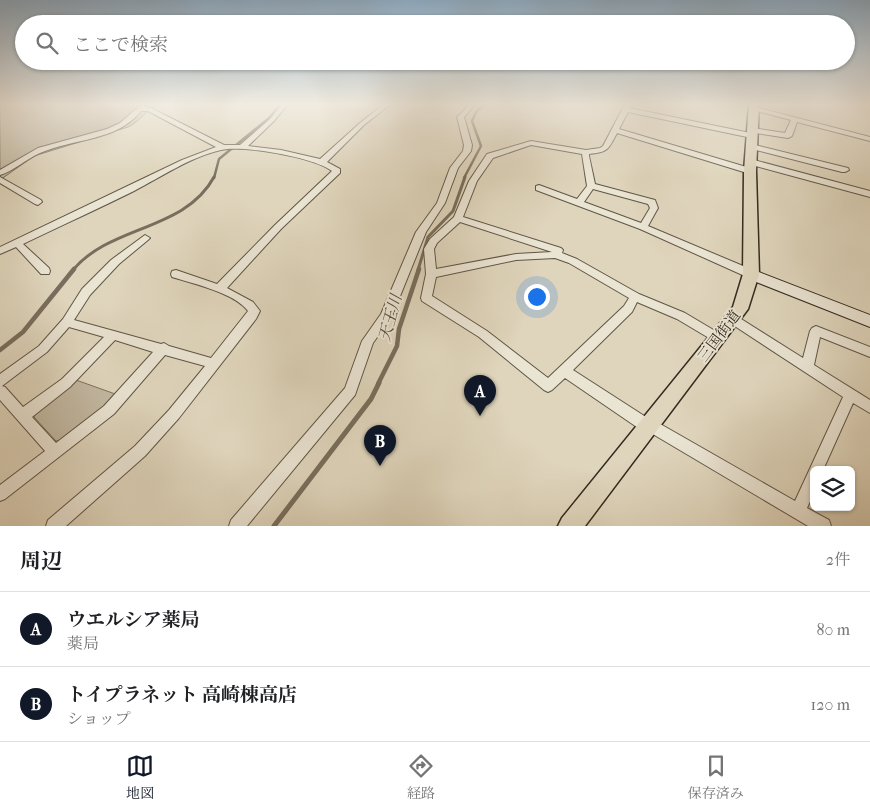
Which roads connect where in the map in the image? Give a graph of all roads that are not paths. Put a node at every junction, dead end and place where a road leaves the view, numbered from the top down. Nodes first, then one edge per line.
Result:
1 (113, 129) edge
2 (187, 129) edge
3 (263, 129) edge
4 (357, 129) edge
5 (463, 129) edge
6 (718, 129) edge
7 (753, 129) edge
8 (791, 129) edge
9 (831, 129) edge
10 (614, 130) joint
11 (752, 137) junction
12 (870, 139) edge
13 (222, 147) junction
14 (241, 148) junction
15 (586, 152) junction
16 (323, 162) junction
17 (750, 167) junction
18 (845, 170) dead end
19 (0, 173) edge
20 (0, 179) edge
21 (591, 186) junction
22 (539, 188) dead end
23 (870, 194) edge
24 (38, 202) dead end
25 (579, 202) junction
26 (458, 218) junction
27 (643, 227) junction
28 (145, 238) dead end
29 (17, 244) junction
30 (0, 252) edge
31 (556, 255) junction
32 (45, 270) dead end
33 (176, 274) dead end
34 (431, 274) junction
35 (751, 274) junction
36 (219, 289) junction
37 (635, 297) junction
38 (734, 320) junction
39 (870, 321) edge
40 (67, 322) junction
41 (112, 336) junction
42 (718, 338) junction
43 (164, 348) junction
44 (870, 352) edge
45 (214, 364) junction
46 (807, 368) junction
47 (564, 371) junction
48 (0, 381) edge
49 (0, 391) edge
50 (850, 395) junction
51 (870, 408) edge
52 (22, 416) junction
53 (650, 426) junction
54 (55, 452) junction
55 (818, 466) edge
56 (810, 484) edge
57 (0, 494) edge
58 (798, 511) junction
59 (54, 526) edge
60 (237, 526) edge
61 (570, 526) edge
62 (823, 526) edge

1 - 19 street
2 - 13 street
3 - 14 street
4 - 16 street
5 - 60 street
6 - 11 street
7 - 11 main road, 三国街道
8 - 11 street
9 - 12 street
10 - 15 street
10 - 17 street
11 - 17 main road, 三国街道
11 - 18 street
13 - 14 street
13 - 29 street
14 - 16 street
15 - 21 street
15 - 26 street
16 - 36 street
17 - 23 street
17 - 35 main road, 三国街道
20 - 24 street
21 - 25 street
21 - 27 street
22 - 25 street
25 - 27 street
26 - 31 street
26 - 34 street
27 - 35 street
28 - 40 street
29 - 30 street
29 - 32 street
31 - 34 street
31 - 37 street
33 - 36 street
34 - 47 street
35 - 38 main road, 三国街道
35 - 39 street
36 - 45 street
37 - 42 street
37 - 47 street
38 - 42 main road, 三国街道
38 - 46 street
40 - 41 street
40 - 48 street
41 - 43 street
41 - 52 street
42 - 53 main road, 三国街道
43 - 45 street
43 - 54 street
44 - 46 street
45 - 59 street
46 - 50 street
47 - 53 street
49 - 52 street
50 - 51 street
50 - 55 street
52 - 54 street
53 - 58 street
53 - 61 main road, 三国街道
54 - 57 street
56 - 58 street
58 - 62 street

